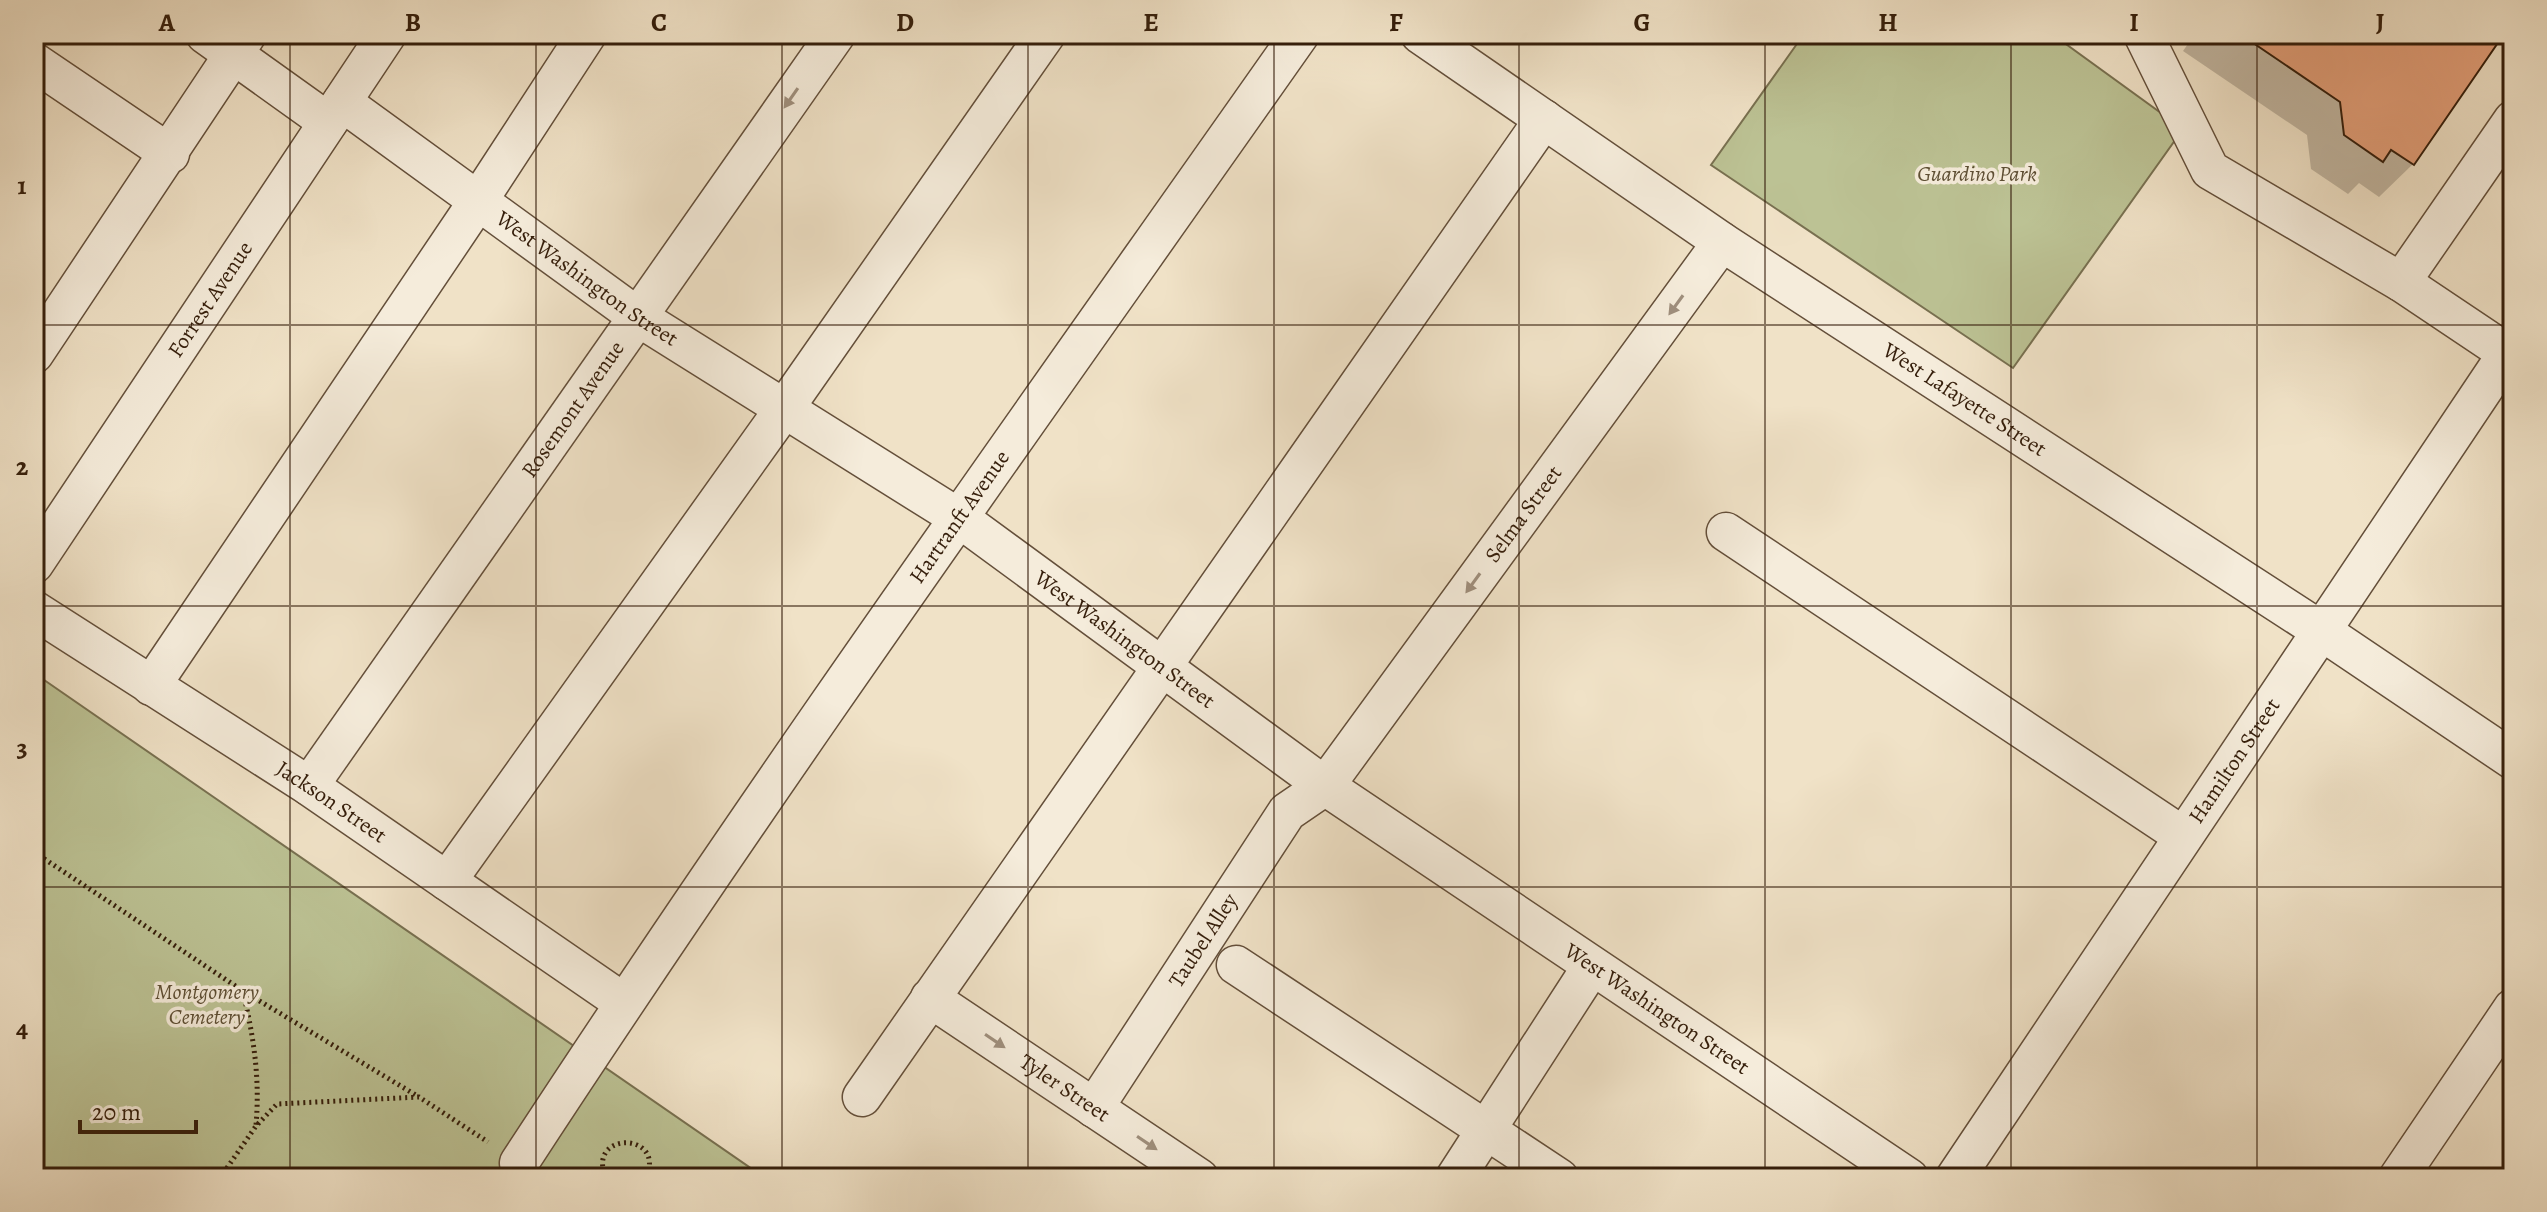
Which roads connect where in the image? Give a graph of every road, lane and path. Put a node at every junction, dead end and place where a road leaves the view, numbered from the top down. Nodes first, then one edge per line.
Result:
1 (387, 34) edge
2 (587, 34) edge
3 (836, 34) edge
4 (1046, 34) edge
5 (1300, 34) edge
6 (1420, 34) edge
7 (2143, 34) edge
8 (229, 41) edge
9 (34, 62) edge
10 (335, 112) junction
11 (1544, 119) junction
12 (2513, 120) edge
13 (170, 154) junction
14 (478, 201) junction
15 (1722, 242) junction
16 (2401, 282) junction
17 (638, 317) junction
18 (2510, 349) edge
19 (34, 354) edge
20 (784, 409) junction
21 (959, 518) junction
22 (1726, 532) dead end
23 (34, 564) edge
24 (34, 610) edge
25 (2320, 630) junction
26 (1160, 666) junction
27 (151, 686) junction
28 (2513, 760) edge
29 (309, 786) junction
30 (1325, 786) junction
31 (2183, 836) junction
32 (34, 852) edge
33 (447, 881) junction
34 (1236, 965) dead end
35 (1592, 966) junction
36 (243, 991) junction
37 (930, 998) junction
38 (624, 1003) junction
39 (2513, 1008) edge
40 (419, 1097) junction
41 (862, 1097) dead end
42 (1094, 1108) junction
43 (256, 1126) junction
44 (1487, 1129) junction
45 (519, 1163) joint
46 (220, 1178) edge
47 (606, 1178) edge
48 (646, 1178) edge
49 (1199, 1178) edge
50 (1455, 1178) edge
51 (1559, 1178) edge
52 (1909, 1178) edge
53 (1955, 1178) edge
54 (2398, 1178) edge

1 - 10 street, Forrest Avenue
2 - 14 street
3 -> 17 street, Rosemont Avenue
4 - 20 street
5 - 21 street, Hartranft Avenue
6 - 11 street, West Lafayette Street
7 - 16 street
8 - 10 street, West Washington Street
8 - 13 street
9 - 13 street
10 - 14 street, West Washington Street
10 - 23 street, Forrest Avenue
11 - 15 street, West Lafayette Street
11 - 26 street
12 - 16 street
13 - 19 street
14 - 17 street, West Washington Street
14 - 27 street
15 - 25 street, West Lafayette Street
15 -> 30 street, Selma Street
16 - 18 street
17 - 20 street, West Washington Street
17 - 29 street, Rosemont Avenue
18 - 25 street, Hamilton Street
20 - 21 street, West Washington Street
20 - 33 street
21 - 26 street, West Washington Street
21 - 38 street, Hartranft Avenue
22 - 31 street
24 - 27 street, Jackson Street
25 - 28 street, West Lafayette Street
25 - 31 street, Hamilton Street
26 - 30 street, West Washington Street
26 - 37 street
27 - 29 street, Jackson Street
29 - 33 street, Jackson Street
30 - 35 street, West Washington Street
30 - 42 street, Taubel Alley
31 - 53 street, Hamilton Street
32 - 36 path
33 - 38 street, Jackson Street
34 - 44 street
35 - 44 street
35 - 52 street, West Washington Street
36 - 40 path
36 - 43 path
37 - 41 street
37 -> 42 street, Tyler Street
38 - 45 street, Hartranft Avenue
39 - 54 street
40 - 43 path
40 - 45 path
42 -> 49 street, Tyler Street
43 - 46 path
44 - 50 street
44 - 51 street
47 - 48 path

